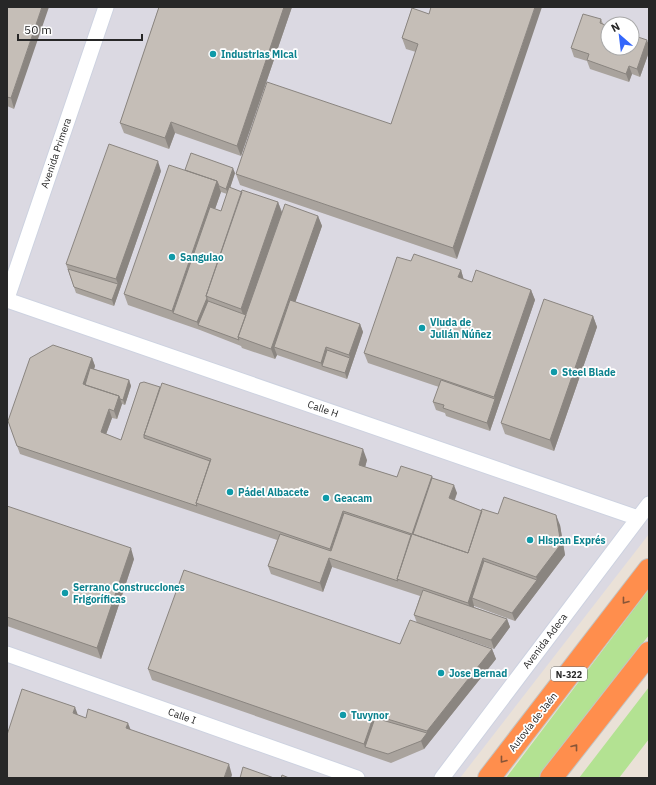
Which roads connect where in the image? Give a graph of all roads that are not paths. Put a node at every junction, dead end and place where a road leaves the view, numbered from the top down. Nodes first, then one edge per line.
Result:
1 (106, 7) edge
2 (7, 299) edge
3 (649, 504) edge
4 (638, 518) junction
5 (649, 570) edge
6 (649, 653) edge
7 (7, 654) edge
8 (357, 778) edge
9 (442, 778) edge
10 (490, 778) edge
11 (551, 778) edge

1 - 2 street, Avenida Primera
2 - 4 street, Calle H
3 - 4 street, Avenida Adeca
4 - 9 street, Avenida Adeca
5 -> 10 highway, Autovía de Jaén / N-322
11 -> 6 highway
7 - 8 street, Calle I

